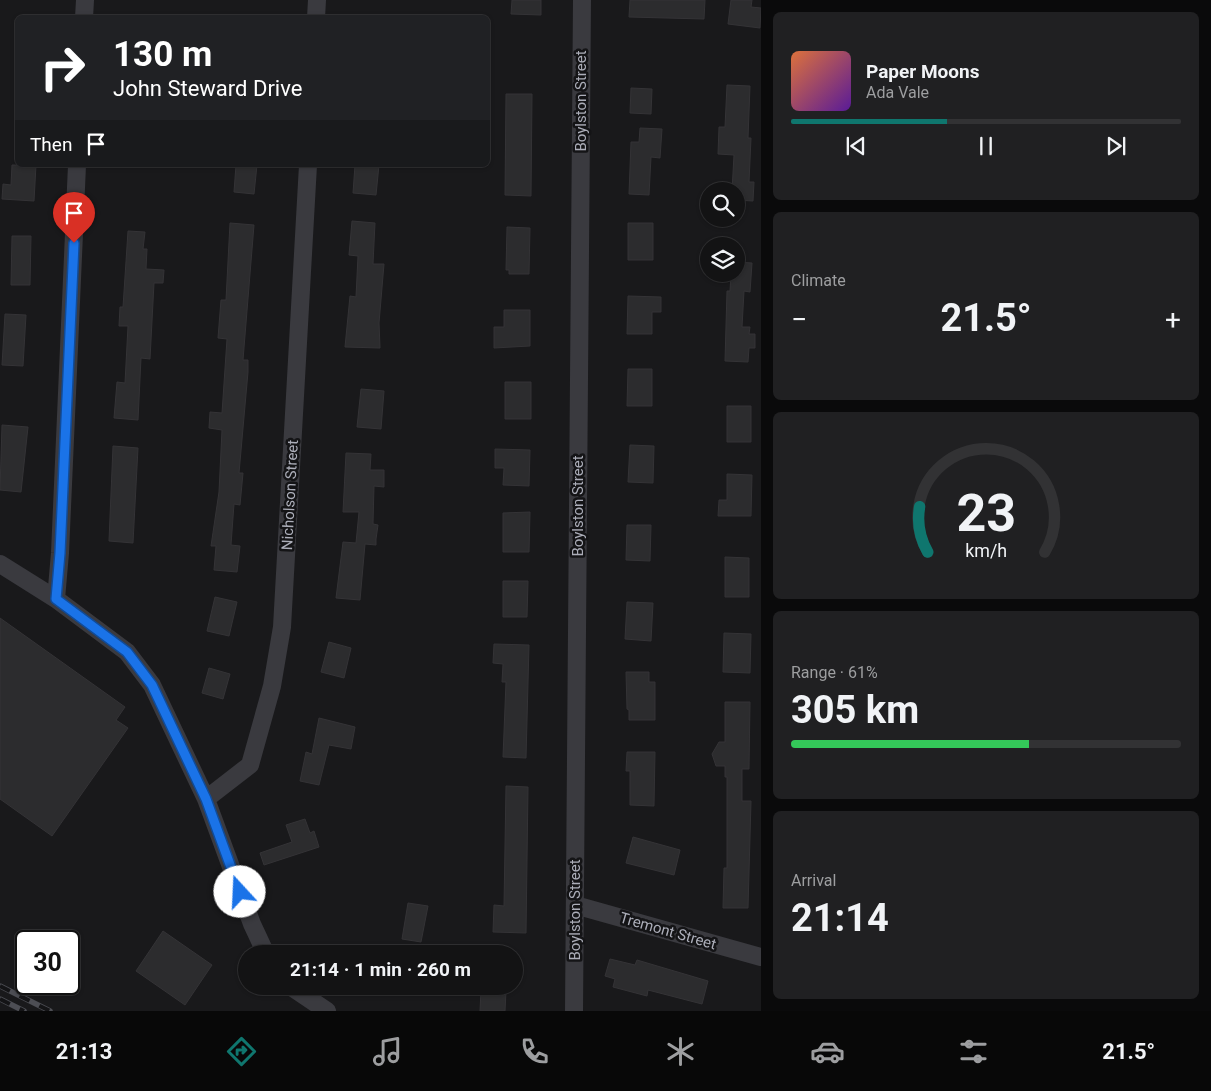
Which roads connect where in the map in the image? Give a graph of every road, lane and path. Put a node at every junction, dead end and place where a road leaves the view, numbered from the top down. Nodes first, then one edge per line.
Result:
1 (84, 0) edge
2 (317, 0) edge
3 (582, 0) edge
4 (84, 15) edge
5 (316, 15) edge
6 (77, 167) edge
7 (308, 167) edge
8 (0, 564) edge
9 (56, 599) junction
10 (206, 799) junction
11 (575, 905) junction
12 (262, 945) edge
13 (761, 957) edge
14 (303, 995) edge
15 (327, 1011) edge
16 (574, 1011) edge

1 - 4 street
2 - 5 street
3 - 11 street, Boylston Street
6 - 9 street
7 - 10 street, Nicholson Street
8 - 9 street
9 - 10 street
10 - 12 street
11 - 13 street, Tremont Street
11 - 16 street, Boylston Street
14 - 15 street

